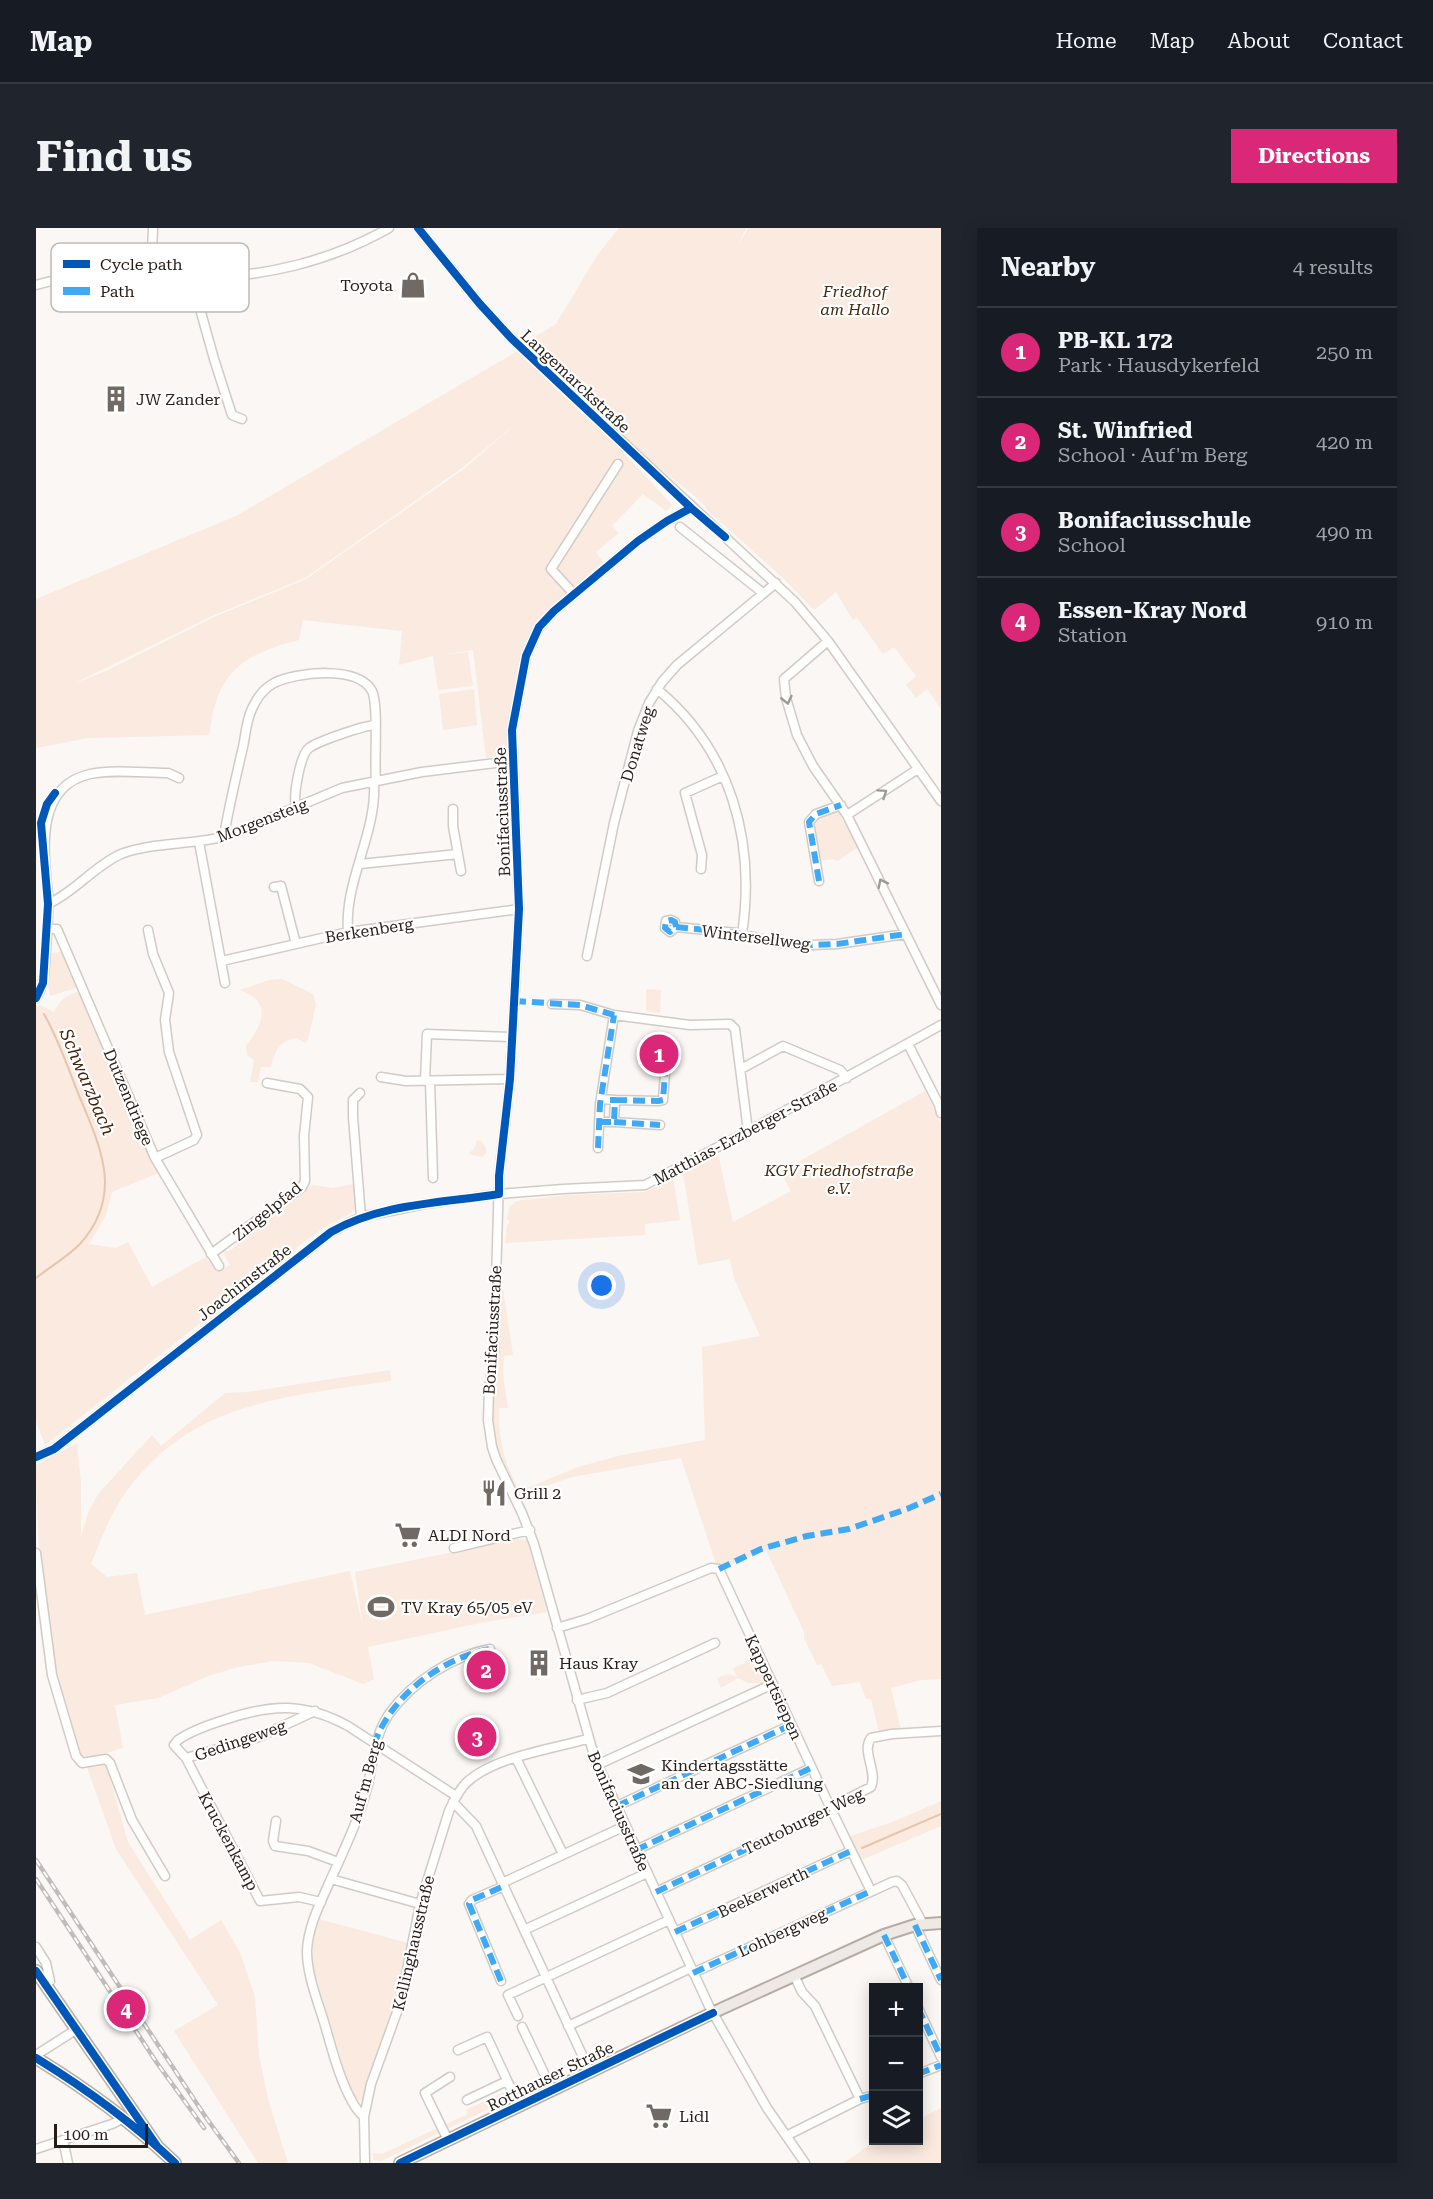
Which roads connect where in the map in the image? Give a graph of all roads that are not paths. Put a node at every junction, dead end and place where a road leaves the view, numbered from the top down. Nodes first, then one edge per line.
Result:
1 (153, 228) edge
2 (389, 228) edge
3 (418, 228) edge
4 (152, 243) edge
5 (249, 274) edge
6 (51, 282) edge
7 (36, 285) edge
8 (201, 312) edge
9 (242, 419) dead end
10 (618, 464) dead end
11 (691, 508) junction
12 (680, 527) dead end
13 (776, 583) junction
14 (763, 593) junction
15 (574, 594) junction
16 (828, 641) junction
17 (657, 688) junction
18 (375, 725) junction
19 (512, 761) junction
20 (918, 769) junction
21 (723, 776) junction
22 (179, 778) dead end
23 (375, 782) junction
24 (941, 801) edge
25 (839, 802) junction
26 (296, 806) junction
27 (453, 809) dead end
28 (847, 815) junction
29 (224, 836) junction
30 (199, 842) junction
31 (458, 854) junction
32 (360, 864) junction
33 (701, 869) dead end
34 (461, 871) dead end
35 (819, 881) dead end
36 (274, 888) dead end
37 (48, 904) junction
38 (519, 909) junction
39 (676, 927) dead end
40 (47, 929) junction
41 (148, 930) dead end
42 (348, 932) junction
43 (742, 934) junction
44 (906, 934) junction
45 (296, 944) junction
46 (587, 956) dead end
47 (222, 961) junction
48 (225, 983) dead end
49 (36, 998) edge
50 (552, 1004) dead end
51 (941, 1005) edge
52 (614, 1014) junction
53 (941, 1025) edge
54 (512, 1037) junction
55 (908, 1044) junction
56 (666, 1060) dead end
57 (741, 1069) junction
58 (381, 1077) dead end
59 (847, 1078) junction
60 (510, 1079) junction
61 (428, 1081) junction
62 (267, 1083) dead end
63 (360, 1093) dead end
64 (601, 1099) junction
65 (615, 1100) junction
66 (941, 1113) edge
67 (599, 1122) junction
68 (614, 1122) junction
69 (660, 1125) dead end
70 (748, 1131) junction
71 (598, 1148) dead end
72 (155, 1158) junction
73 (433, 1178) dead end
74 (499, 1194) junction
75 (361, 1217) junction
76 (212, 1254) junction
77 (219, 1266) dead end
78 (36, 1457) edge
79 (530, 1530) junction
80 (454, 1548) dead end
81 (36, 1553) edge
82 (557, 1628) junction
83 (715, 1643) dead end
84 (490, 1649) dead end
85 (772, 1684) junction
86 (577, 1700) junction
87 (315, 1711) junction
88 (791, 1725) junction
89 (941, 1731) edge
90 (587, 1739) junction
91 (374, 1745) junction
92 (186, 1758) junction
93 (516, 1758) junction
94 (597, 1765) junction
95 (811, 1767) junction
96 (454, 1799) junction
97 (616, 1806) junction
98 (831, 1809) junction
99 (276, 1821) dead end
100 (626, 1826) junction
101 (636, 1850) junction
102 (851, 1851) junction
103 (563, 1854) junction
104 (338, 1862) junction
105 (647, 1873) junction
106 (165, 1876) dead end
107 (331, 1879) junction
108 (503, 1884) junction
109 (871, 1891) junction
110 (656, 1892) junction
111 (321, 1902) junction
112 (420, 1904) junction
113 (669, 1920) junction
114 (941, 1923) edge
115 (919, 1925) junction
116 (524, 1930) junction
117 (675, 1932) junction
118 (884, 1935) junction
119 (36, 1947) edge
120 (36, 1960) edge
121 (692, 1970) junction
122 (36, 1971) edge
123 (794, 1975) junction
124 (545, 1978) junction
125 (941, 1980) edge
126 (50, 1981) junction
127 (501, 1981) dead end
128 (907, 1983) edge
129 (713, 2013) junction
130 (518, 2016) dead end
131 (923, 2018) edge
132 (568, 2026) junction
133 (522, 2027) dead end
134 (77, 2029) junction
135 (458, 2050) dead end
136 (36, 2056) edge
137 (941, 2056) edge
138 (941, 2065) edge
139 (590, 2072) junction
140 (923, 2072) edge
141 (450, 2077) dead end
142 (507, 2081) junction
143 (113, 2085) junction
144 (552, 2090) junction
145 (869, 2096) edge
146 (95, 2098) junction
147 (860, 2099) junction
148 (467, 2100) dead end
149 (519, 2106) junction
150 (364, 2117) junction
151 (125, 2120) junction
152 (786, 2136) junction
153 (63, 2140) junction
154 (448, 2140) junction
155 (156, 2146) junction
156 (36, 2149) edge
157 (68, 2163) edge
158 (175, 2163) edge
159 (364, 2163) edge
160 (400, 2163) edge
161 (805, 2163) edge

1 - 4 street
2 - 5 street
3 - 11 street, Langemarckstraße
6 - 7 street
8 - 9 street
10 - 15 street
11 - 13 street, Langemarckstraße
11 - 15 street, Bonifaciusstraße
12 - 14 street
13 - 14 street, Donatweg
13 - 16 street, Langemarckstraße
14 - 17 street, Donatweg
15 - 19 street, Bonifaciusstraße
16 - 20 street, Langemarckstraße
16 -> 25 street
17 - 21 street
17 - 46 street, Donatweg
18 - 23 street
18 - 26 street
18 - 29 street
19 - 23 street, Morgensteig
19 - 38 street, Bonifaciusstraße
20 - 24 street, Langemarckstraße
28 -> 20 street
21 - 33 street
21 - 43 street
22 - 37 street
23 - 26 street, Morgensteig
23 - 32 street
25 - 28 street
25 - 35 street
26 - 29 street, Morgensteig
27 - 31 street
44 -> 28 street
29 - 30 street, Morgensteig
30 - 37 street, Morgensteig
30 - 47 street
31 - 32 street
31 - 34 street
32 - 42 street
36 - 45 street
37 - 40 street
38 - 42 street, Berkenberg
38 - 54 street, Bonifaciusstraße
39 - 43 street, Wintersellweg
40 - 49 street
40 - 72 street, Dutzendriege
41 - 72 street
42 - 45 street, Berkenberg
43 - 44 street, Wintersellweg
44 - 51 street
45 - 47 street, Berkenberg
47 - 48 street
50 - 52 street
52 - 57 street
52 - 64 street
53 - 55 street, Matthias-Erzberger-Straße
54 - 60 street, Bonifaciusstraße
54 - 61 street
55 - 59 street, Matthias-Erzberger-Straße
55 - 66 street
56 - 65 street
57 - 59 street
57 - 70 street
58 - 61 street
59 - 70 street, Matthias-Erzberger-Straße
60 - 61 street
60 - 74 street, Bonifaciusstraße
61 - 73 street
62 - 76 street, Zingelpfad
63 - 75 street
64 - 65 street
64 - 67 street
65 - 68 street
67 - 68 street
67 - 71 street
68 - 69 street
70 - 74 street, Matthias-Erzberger-Straße
72 - 76 street, Dutzendriege
74 - 75 street, Joachimstraße
74 - 79 street, Bonifaciusstraße
75 - 78 street, Joachimstraße
76 - 77 street, Dutzendriege
79 - 80 street
79 - 82 street, Bonifaciusstraße
81 - 106 street
82 - 85 street, Kappertsiepen
82 - 86 street, Bonifaciusstraße
83 - 86 street
84 - 91 street, Auf'm Berg
85 - 88 street, Kappertsiepen
85 - 94 street
86 - 90 street, Bonifaciusstraße
87 - 91 street, Gedingeweg
87 - 92 street, Gedingeweg
87 - 92 street, Gedingeweg
88 - 95 street, Kappertsiepen
88 - 97 street
89 - 98 street, Teutoburger Weg
90 - 93 street, Kellinghausstraße
90 - 94 street, Bonifaciusstraße
91 - 96 street, Gedingeweg
91 - 104 street, Auf'm Berg
92 - 111 street, Kruckenkamp
93 - 96 street, Kellinghausstraße
93 - 103 street
94 - 97 street, Bonifaciusstraße
95 - 98 street, Kappertsiepen
95 - 101 street
96 - 108 street, Gedingeweg
96 - 112 street, Kellinghausstraße
97 - 100 street, Bonifaciusstraße
98 - 102 street, Kappertsiepen
98 - 110 street, Teutoburger Weg
99 - 104 street
100 - 101 street, Bonifaciusstraße
100 - 103 street
101 - 105 street, Bonifaciusstraße
102 - 109 street, Kappertsiepen
102 - 117 street, Beekerwerth
103 - 108 street
104 - 107 street, Auf'm Berg
105 - 110 street, Bonifaciusstraße
105 - 116 street
107 - 111 street, Auf'm Berg
107 - 112 street
108 - 116 street, Gedingeweg
108 - 127 street
109 - 115 street
109 - 121 street, Lohbergweg
110 - 113 street, Bonifaciusstraße
111 - 150 street, Auf'm Berg
112 - 150 street, Kellinghausstraße
113 - 117 street, Bonifaciusstraße
113 - 124 street
114 - 115 main road, Rotthauser Straße
115 - 118 main road, Rotthauser Straße
115 - 125 street
116 - 124 street, Gedingeweg
117 - 121 street, Bonifaciusstraße
118 - 123 main road, Rotthauser Straße
118 - 128 street
119 - 126 street
120 - 126 main road
121 - 129 street, Bonifaciusstraße
121 - 132 street, Lohbergweg
122 - 134 main road
123 - 129 main road, Rotthauser Straße
123 - 147 street
124 - 130 street
124 - 132 street, Gedingeweg
126 - 134 main road
129 - 139 main road, Rotthauser Straße
129 - 152 street, Bonifaciusstraße
131 - 137 street
132 - 139 street, Gedingeweg
133 - 144 street, Rotthauser Straße
134 - 136 street
134 - 143 main road
135 - 142 street, Rotthauser Straße
136 - 146 main road
138 - 140 street
139 - 144 main road, Rotthauser Straße
141 - 154 street
142 - 148 street, Rotthauser Straße
142 - 149 street, Rotthauser Straße
143 - 146 main road
143 - 151 main road
143 - 155 main road
144 - 149 main road, Rotthauser Straße
145 - 147 street
146 - 151 main road
147 - 152 street
149 - 154 main road, Rotthauser Straße
150 - 159 street, Kellinghausstraße
151 - 153 street
151 - 155 main road
152 - 161 street, Bonifaciusstraße
153 - 156 street
153 - 157 street
154 - 160 main road, Rotthauser Straße
155 - 158 main road

